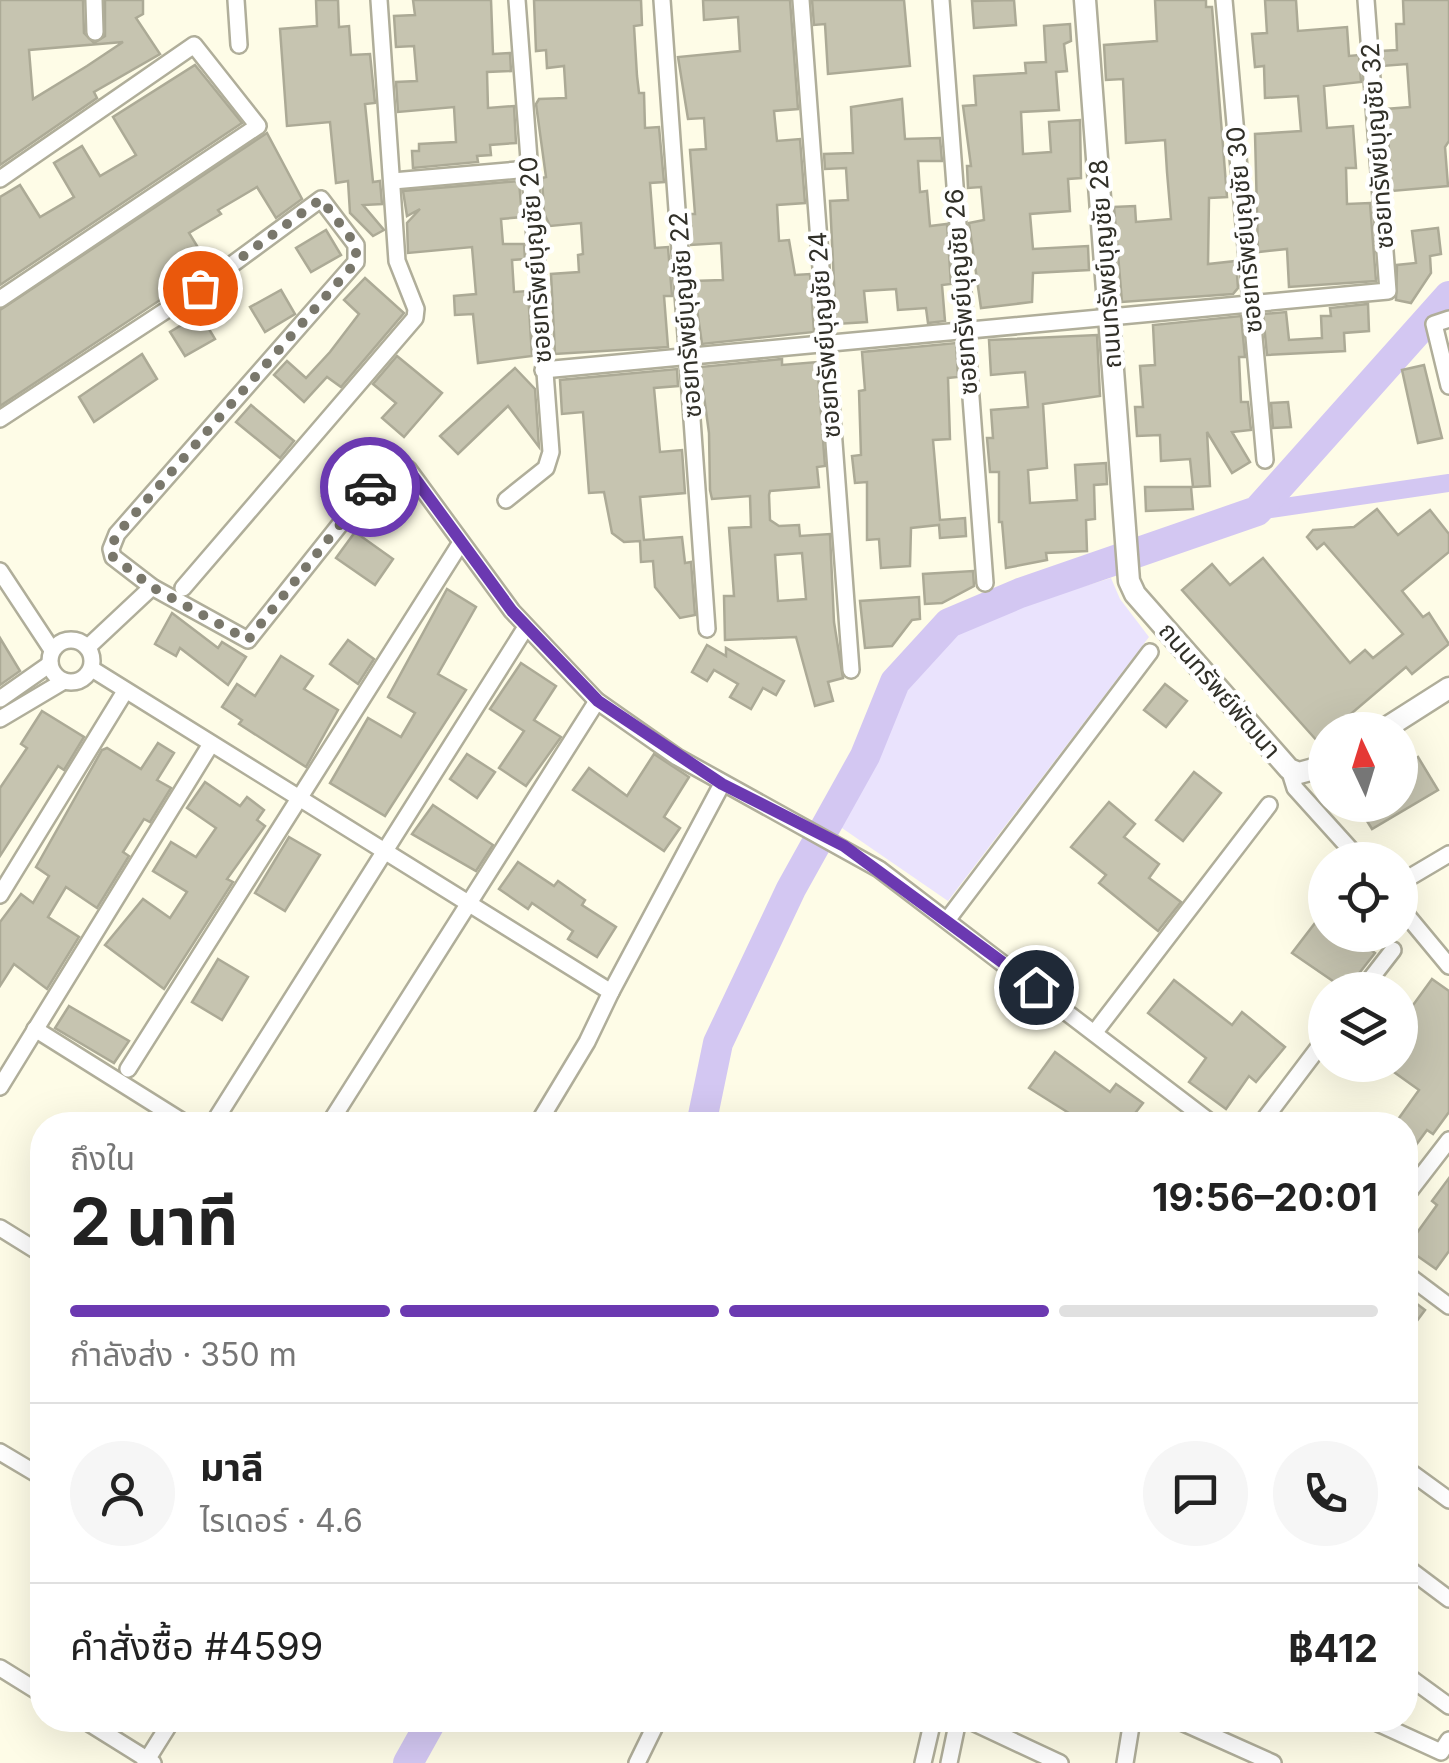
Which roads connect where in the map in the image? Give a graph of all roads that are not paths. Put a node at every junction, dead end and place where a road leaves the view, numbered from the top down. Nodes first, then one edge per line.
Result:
1 (94, 0) edge
2 (236, 0) edge
3 (380, 0) edge
4 (517, 0) edge
5 (662, 0) edge
6 (801, 0) edge
7 (941, 0) edge
8 (1084, 0) edge
9 (1224, 0) edge
10 (1366, 0) edge
11 (96, 32) dead end
12 (239, 45) dead end
13 (529, 169) junction
14 (0, 178) edge
15 (392, 181) junction
16 (0, 299) edge
17 (1250, 304) junction
18 (1109, 318) junction
19 (1449, 319) edge
20 (963, 330) junction
21 (824, 342) junction
22 (688, 355) junction
23 (543, 370) junction
24 (1449, 386) edge
25 (0, 419) edge
26 (1266, 460) dead end
27 (506, 500) dead end
28 (460, 544) junction
29 (0, 571) edge
30 (1129, 581) joint
31 (985, 583) dead end
32 (152, 587) junction
33 (183, 588) dead end
34 (526, 627) junction
35 (707, 629) dead end
36 (88, 647) junction
37 (1150, 652) dead end
38 (51, 657) junction
39 (92, 669) junction
40 (850, 670) dead end
41 (64, 681) junction
42 (1449, 688) edge
43 (124, 693) junction
44 (0, 699) edge
45 (598, 701) junction
46 (1411, 712) edge
47 (0, 719) edge
48 (212, 744) junction
49 (1289, 769) junction
50 (1308, 772) edge
51 (722, 784) junction
52 (298, 797) junction
53 (1269, 805) dead end
54 (1344, 842) edge
55 (382, 852) junction
56 (1449, 854) edge
57 (1418, 872) edge
58 (0, 894) edge
59 (469, 903) junction
60 (948, 919) junction
61 (1418, 929) edge
62 (1391, 952) edge
63 (1449, 966) edge
64 (1376, 972) edge
65 (611, 992) junction
66 (36, 1029) junction
67 (1096, 1032) junction
68 (1308, 1061) edge
69 (128, 1069) dead end
70 (0, 1087) edge
71 (167, 1112) edge
72 (220, 1112) edge
73 (337, 1112) edge
74 (546, 1112) edge
75 (1198, 1112) edge
76 (1270, 1112) edge
77 (1449, 1140) edge
78 (1418, 1180) edge
79 (0, 1228) edge
80 (30, 1247) edge
81 (1418, 1283) edge
82 (1449, 1306) edge
83 (0, 1452) edge
84 (30, 1470) edge
85 (1418, 1477) edge
86 (1449, 1500) edge
87 (1418, 1576) edge
88 (1449, 1600) edge
89 (0, 1668) edge
90 (1418, 1683) edge
91 (30, 1687) edge
92 (1449, 1706) edge
93 (103, 1732) edge
94 (165, 1732) edge
95 (652, 1732) edge
96 (929, 1732) edge
97 (955, 1732) edge
98 (994, 1732) edge
99 (1130, 1732) edge
100 (1204, 1732) edge
101 (1398, 1732) edge
102 (1449, 1740) edge
103 (149, 1762) edge
104 (637, 1763) edge
105 (923, 1763) edge
106 (949, 1763) edge
107 (1060, 1763) edge
108 (1126, 1763) edge
109 (1273, 1763) edge

1 - 11 street
2 - 12 street
3 - 15 street
4 - 13 street, ซอยทรัพย์บุญชัย 20
5 - 22 street, ซอยทรัพย์บุญชัย 22
6 - 21 street, ซอยทรัพย์บุญชัย 24
7 - 20 street, ซอยทรัพย์บุญชัย 26
8 - 18 street, ถนนทรัพย์บุญชัย 28
9 - 17 street, ซอยทรัพย์บุญชัย 30
10 - 17 street, ซอยทรัพย์บุญชัย 32
13 - 15 street
13 - 23 street, ซอยทรัพย์บุญชัย 20
14 - 16 street
15 - 33 street
17 - 18 street
17 - 26 street, ซอยทรัพย์บุญชัย 30
18 - 20 street
18 - 30 street, ถนนทรัพย์บุญชัย 28
19 - 24 street
20 - 21 street
20 - 31 street, ซอยทรัพย์บุญชัย 26
21 - 22 street
21 - 40 street, ซอยทรัพย์บุญชัย 24
22 - 23 street
22 - 35 street, ซอยทรัพย์บุญชัย 22
23 - 27 street, ซอยทรัพย์บุญชัย 20
25 - 32 street
28 - 32 street
28 - 34 street
28 - 52 street
29 - 38 street
30 - 49 street, ถนนทรัพย์พัฒนา
32 - 36 street
34 - 45 street
34 - 55 street
36 - 38 street
36 - 39 street
37 - 60 street
38 - 41 street
38 - 44 street
39 - 41 street
39 - 43 street
41 - 47 street
42 - 46 street
43 - 48 street
43 - 58 street
45 - 51 street
45 - 59 street
48 - 52 street
48 - 66 street
49 - 50 street, ถนนทรัพย์พัฒนา
49 - 54 street
51 - 60 street
51 - 65 street
52 - 55 street
52 - 69 street
53 - 67 street
55 - 59 street
55 - 72 street
56 - 57 street
59 - 65 street
59 - 73 street
60 - 67 street
61 - 63 street
62 - 64 street
65 - 74 street
66 - 70 street
66 - 71 street
67 - 75 street
68 - 76 street
77 - 78 street
79 - 80 street
81 - 82 street
83 - 84 street
85 - 86 street
87 - 88 street
89 - 91 street
90 - 92 street
93 - 103 street
94 - 103 street
95 - 104 street
96 - 105 street
97 - 106 street
98 - 107 street
99 - 108 street
100 - 109 street
101 - 102 street

